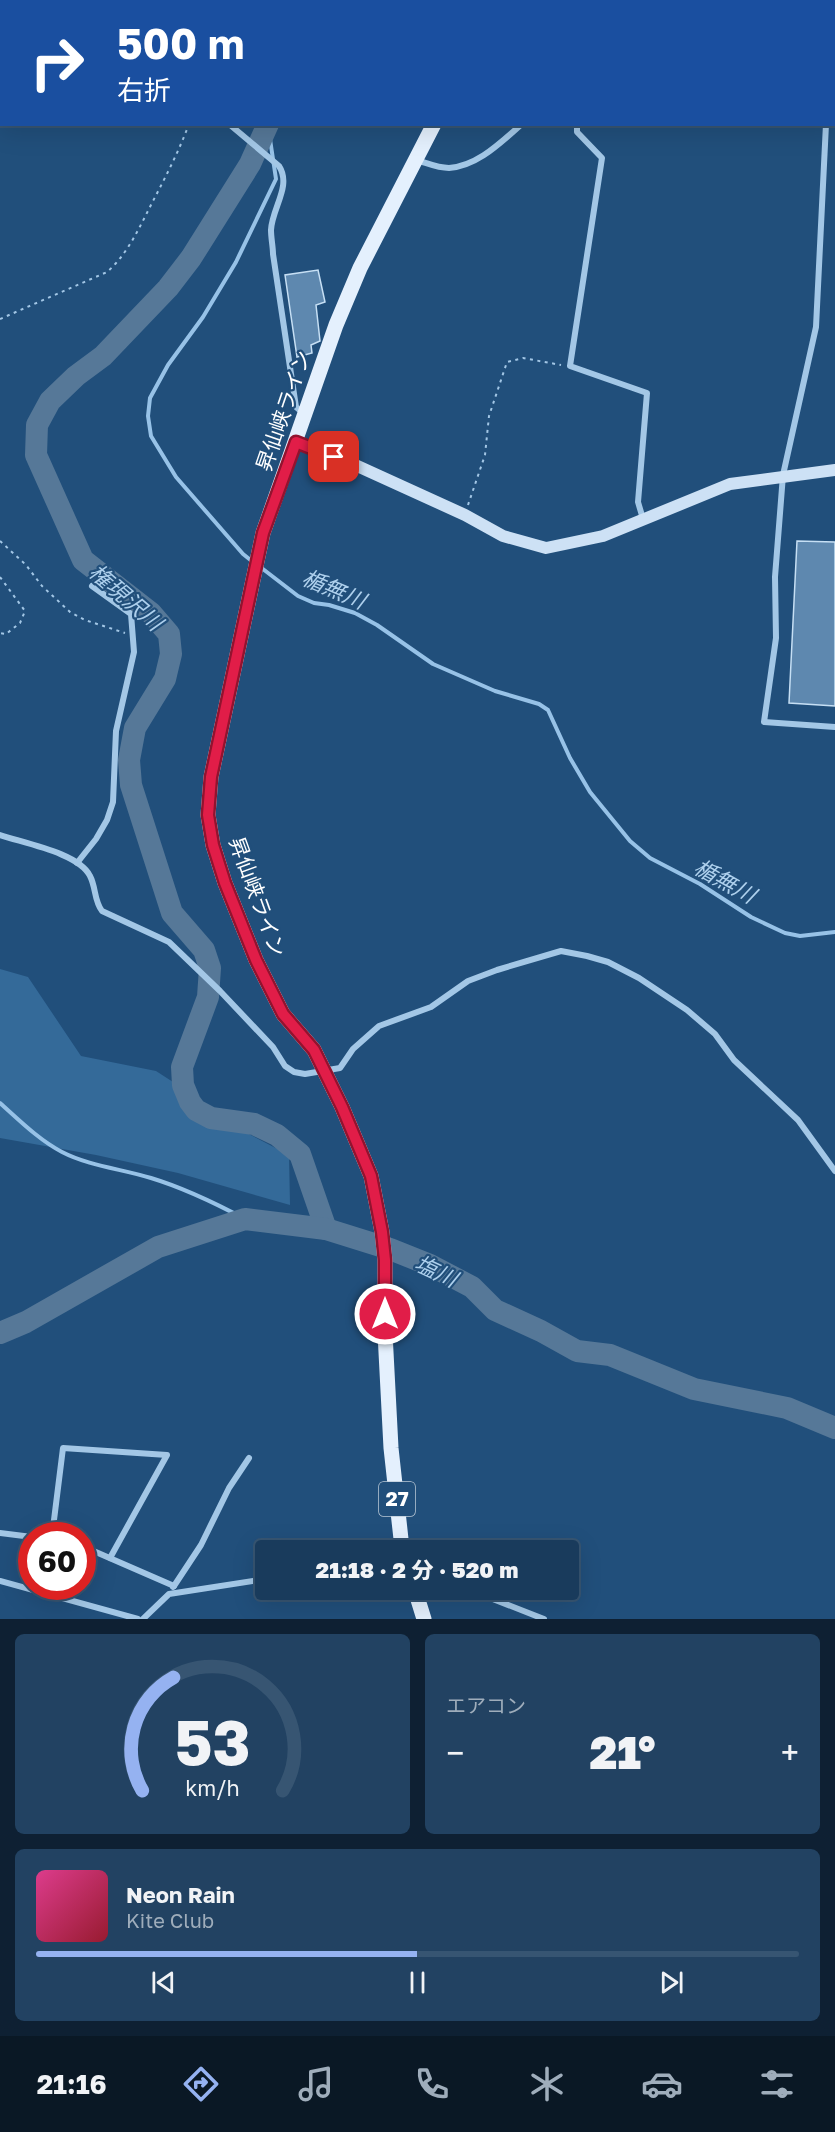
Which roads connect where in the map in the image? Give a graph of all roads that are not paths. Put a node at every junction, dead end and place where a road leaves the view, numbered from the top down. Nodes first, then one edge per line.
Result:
1 (231, 126) edge
2 (433, 126) edge
3 (520, 126) edge
4 (577, 126) edge
5 (826, 126) edge
6 (416, 159) junction
7 (304, 414) junction
8 (296, 442) junction
9 (835, 470) edge
10 (783, 475) junction
11 (643, 519) junction
12 (92, 586) dead end
13 (835, 728) edge
14 (0, 836) edge
15 (77, 862) junction
16 (323, 1070) junction
17 (835, 1171) edge
18 (249, 1458) dead end
19 (54, 1522) edge
20 (0, 1533) edge
21 (18, 1535) edge
22 (401, 1540) edge
23 (96, 1552) edge
24 (110, 1558) junction
25 (0, 1581) edge
26 (255, 1581) edge
27 (174, 1586) junction
28 (169, 1594) junction
29 (418, 1600) edge
30 (495, 1600) edge
31 (140, 1619) edge
32 (424, 1619) edge
33 (543, 1619) edge

1 - 7 street
2 - 6 main road, 昇仙峡ライン / 27
3 - 6 street
4 - 11 street
5 - 10 street
6 - 7 main road, 昇仙峡ライン / 27
7 - 8 main road, 昇仙峡ライン / 27
8 - 11 street
8 - 16 main road, 昇仙峡ライン / 27
9 - 10 street
10 - 11 street
10 - 13 street
12 - 15 street
14 - 15 street
15 - 16 street
16 - 17 street
16 - 22 main road, 昇仙峡ライン / 27
18 - 27 street
19 - 24 street
20 - 21 street
23 - 24 street
24 - 27 street
25 - 31 street
26 - 28 street
27 - 28 street
28 - 31 street
29 - 32 main road
30 - 33 street

